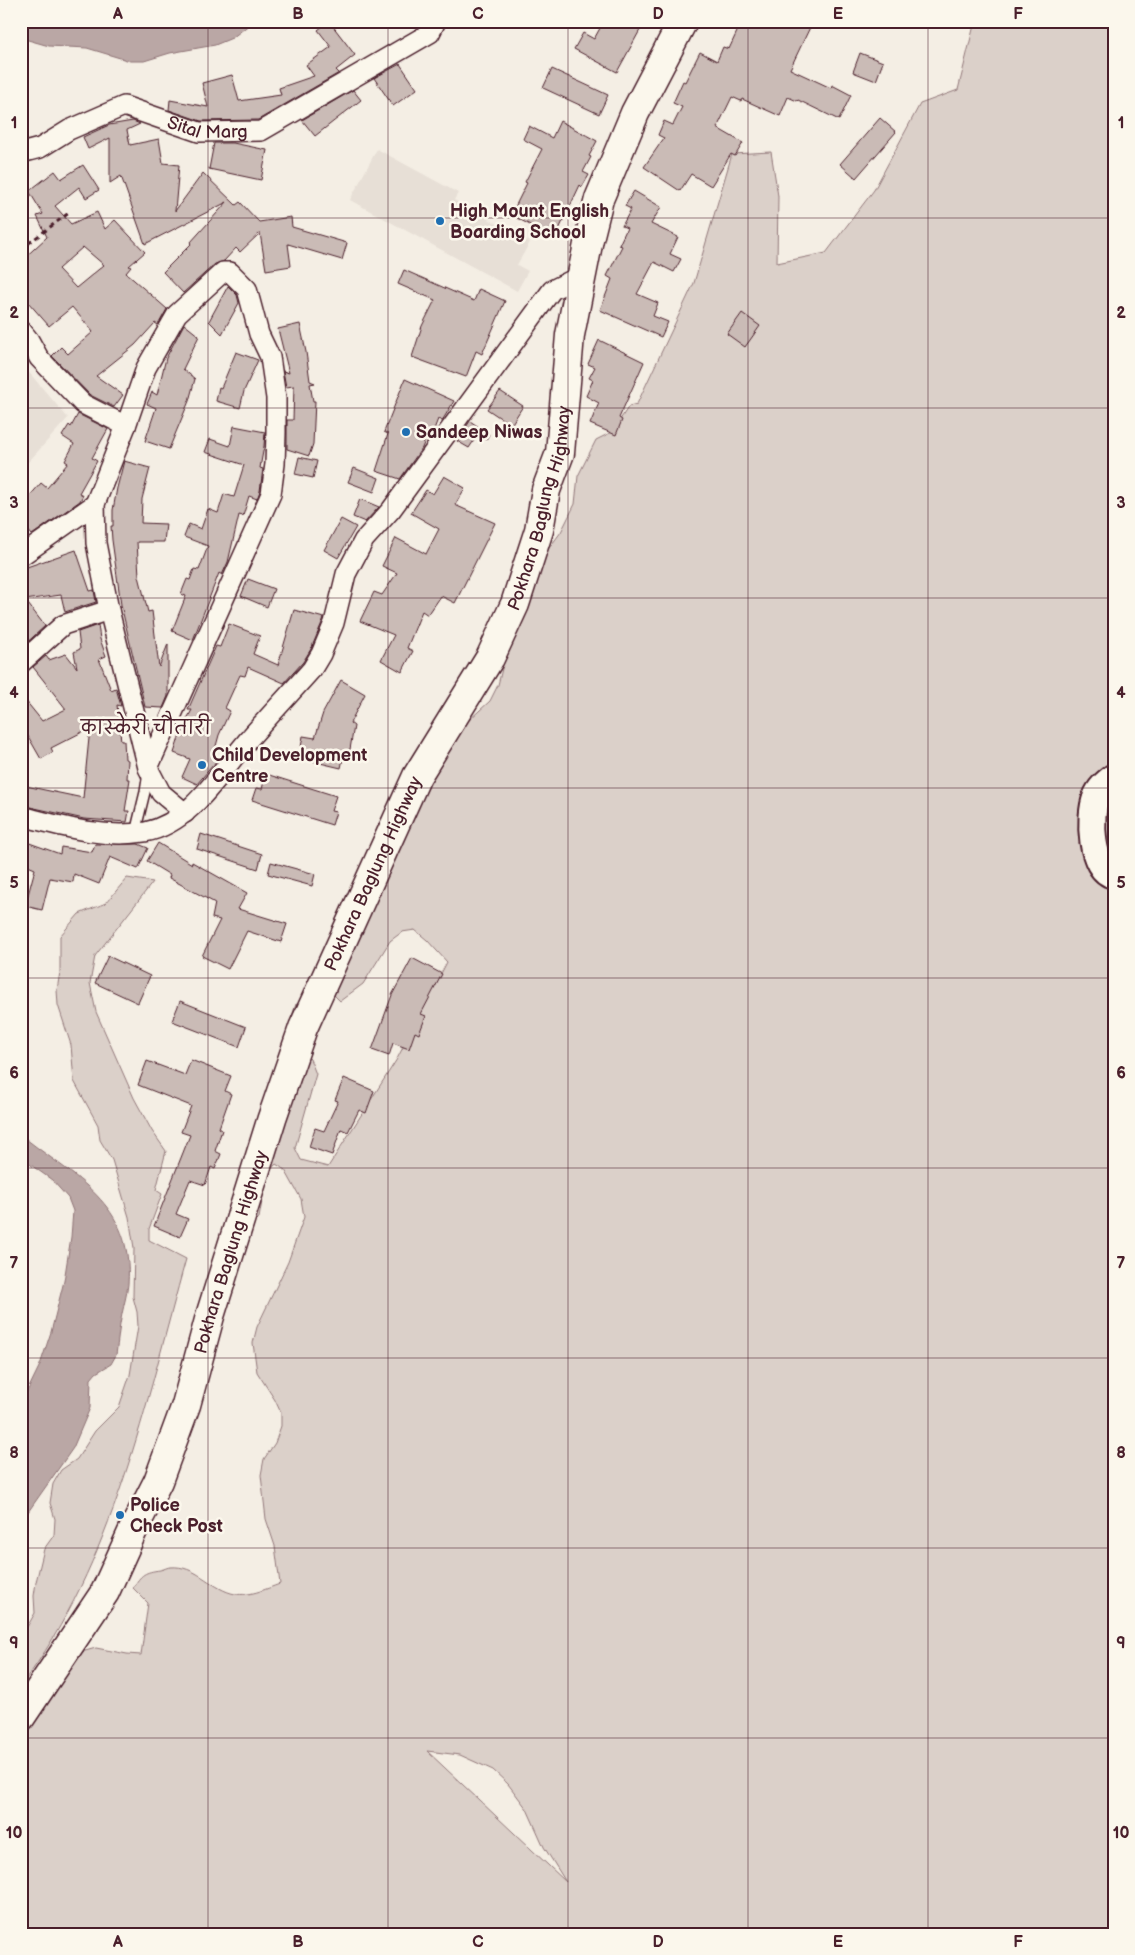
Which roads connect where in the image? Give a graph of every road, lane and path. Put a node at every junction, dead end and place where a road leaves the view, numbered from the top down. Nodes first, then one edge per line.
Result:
1 (436, 21) edge
2 (683, 21) edge
3 (21, 153) edge
4 (70, 212) dead end
5 (21, 249) edge
6 (582, 275) junction
7 (21, 330) edge
8 (126, 426) junction
9 (95, 504) junction
10 (21, 556) edge
11 (109, 610) junction
12 (21, 663) edge
13 (148, 768) junction
14 (1114, 778) edge
15 (184, 813) junction
16 (21, 816) edge
17 (135, 833) junction
18 (1114, 875) edge
19 (21, 1717) edge

1 - 3 street, Sital Marg
2 - 6 highway, Pokhara Baglung Highway
4 - 5 path
6 - 15 street
6 - 19 highway, Pokhara Baglung Highway
7 - 8 street
8 - 9 street
8 - 13 street
9 - 10 street
9 - 11 street
11 - 12 street
11 - 13 street
13 - 15 street
13 - 17 lane
14 - 18 street
15 - 17 street
16 - 17 street

